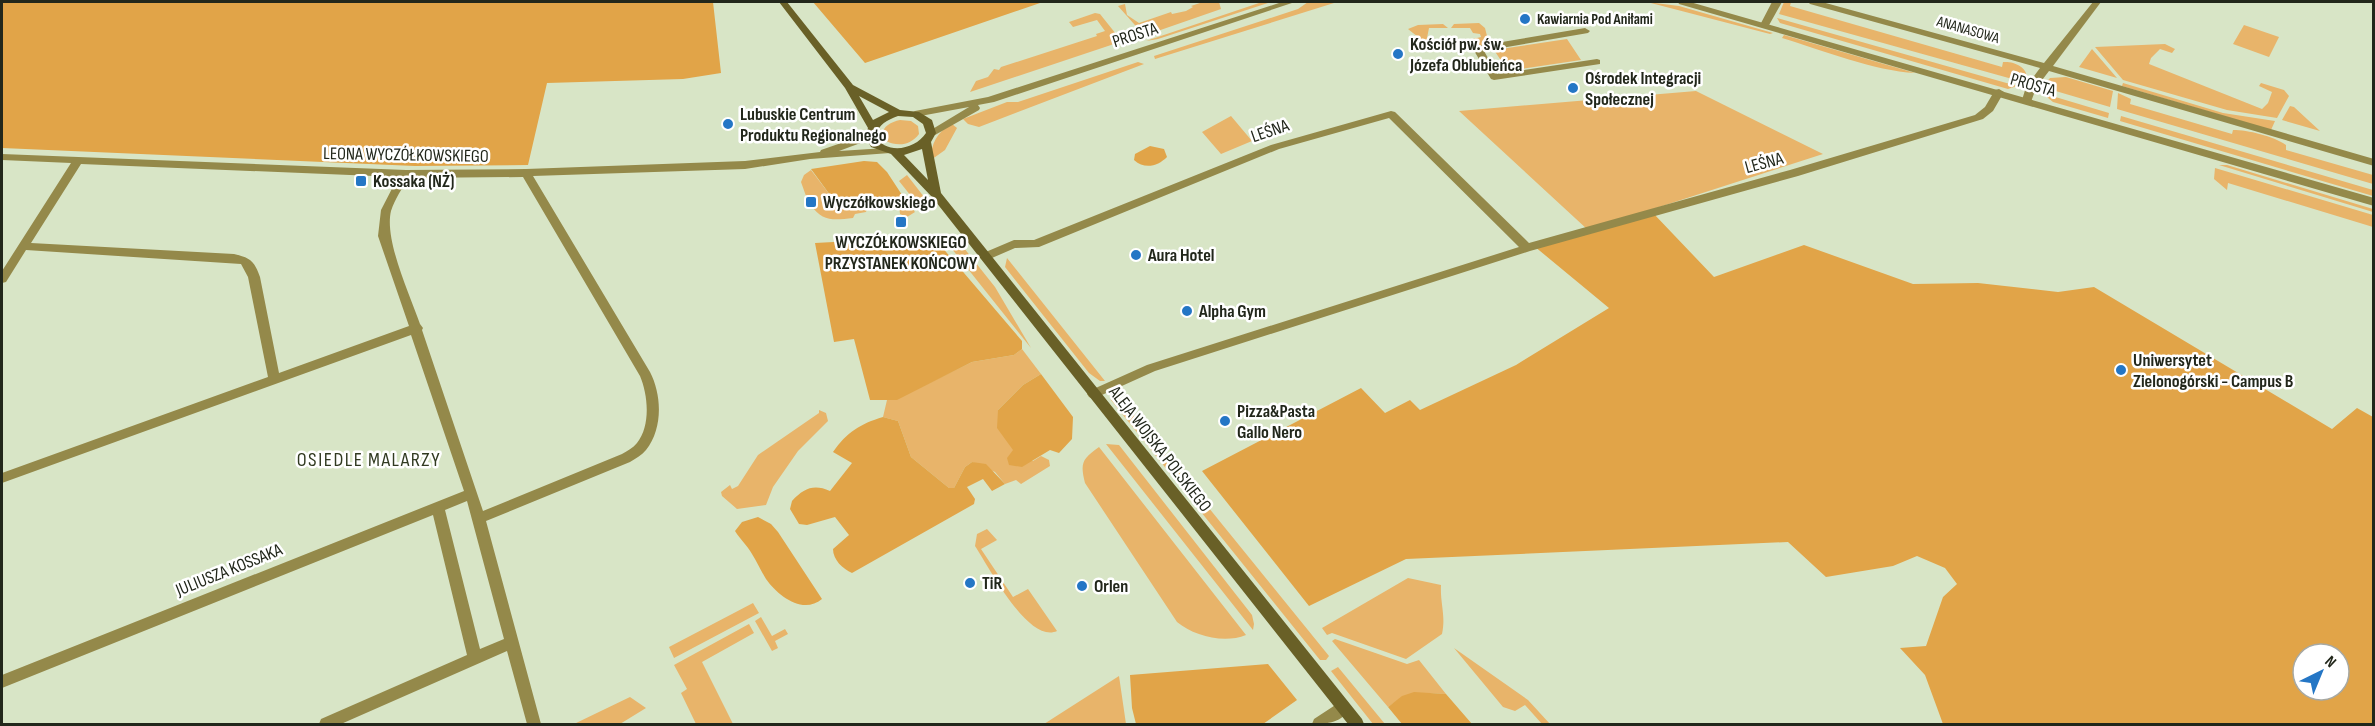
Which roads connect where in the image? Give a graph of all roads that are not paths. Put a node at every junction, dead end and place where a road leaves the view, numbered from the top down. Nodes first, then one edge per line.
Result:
1 (783, 2) edge
2 (1290, 2) edge
3 (1682, 2) edge
4 (1777, 2) edge
5 (1813, 2) edge
6 (2097, 2) edge
7 (1765, 25) junction
8 (1585, 31) dead end
9 (1598, 62) dead end
10 (2046, 67) junction
11 (849, 87) junction
12 (1999, 92) junction
13 (990, 100) junction
14 (2027, 100) junction
15 (898, 113) junction
16 (915, 114) junction
17 (871, 132) junction
18 (928, 138) junction
19 (890, 152) junction
20 (810, 156) junction
21 (2, 158) edge
22 (78, 160) junction
23 (2373, 164) edge
24 (526, 173) junction
25 (406, 174) junction
26 (936, 194) junction
27 (2373, 202) edge
28 (22, 246) junction
29 (1527, 248) junction
30 (985, 257) junction
31 (2, 279) edge
32 (417, 328) junction
33 (274, 379) junction
34 (1093, 394) junction
35 (2, 477) edge
36 (471, 494) junction
37 (438, 507) junction
38 (479, 518) junction
39 (512, 642) junction
40 (475, 658) junction
41 (2, 682) edge
42 (1343, 707) junction
43 (326, 724) edge
44 (534, 724) edge
45 (1318, 724) edge
46 (1357, 724) edge

1 - 11 main road
2 - 13 street, PROSTA
3 - 7 street, PROSTA
4 - 7 street
5 - 10 street, ANANASOWA
6 - 10 street
7 - 12 street, PROSTA
8 - 9 street
10 - 14 street
10 - 23 street, PROSTA
11 - 15 main road
11 - 17 main road
12 - 14 street, PROSTA
12 - 29 street, LEŚNA
13 - 16 street, PROSTA
13 - 18 street, PROSTA
14 - 27 street, PROSTA
15 - 16 main road
15 - 17 main road
16 - 18 main road
17 - 19 main road
17 - 20 street, LEONA WYCZÓŁKOWSKIEGO
18 - 19 main road
18 - 26 main road, ALEJA WOJSKA POLSKIEGO
19 - 20 street, LEONA WYCZÓŁKOWSKIEGO
19 - 26 main road, ALEJA WOJSKA POLSKIEGO
20 - 24 street, LEONA WYCZÓŁKOWSKIEGO
21 - 22 street, LEONA WYCZÓŁKOWSKIEGO
22 - 25 street, LEONA WYCZÓŁKOWSKIEGO
22 - 28 street
24 - 25 street, LEONA WYCZÓŁKOWSKIEGO
24 - 38 street
25 - 32 street
26 - 30 main road, ALEJA WOJSKA POLSKIEGO
28 - 31 street
28 - 33 street
29 - 30 street, LEŚNA
29 - 34 street, LEŚNA
30 - 34 main road, ALEJA WOJSKA POLSKIEGO
32 - 33 street
32 - 36 street
33 - 35 street
34 - 42 main road, ALEJA WOJSKA POLSKIEGO
36 - 37 street, JULIUSZA KOSSAKA
36 - 38 street
37 - 40 street
37 - 41 street, JULIUSZA KOSSAKA
38 - 39 street
39 - 40 street
39 - 44 street
40 - 43 street
42 - 45 street
42 - 46 main road, ALEJA WOJSKA POLSKIEGO

